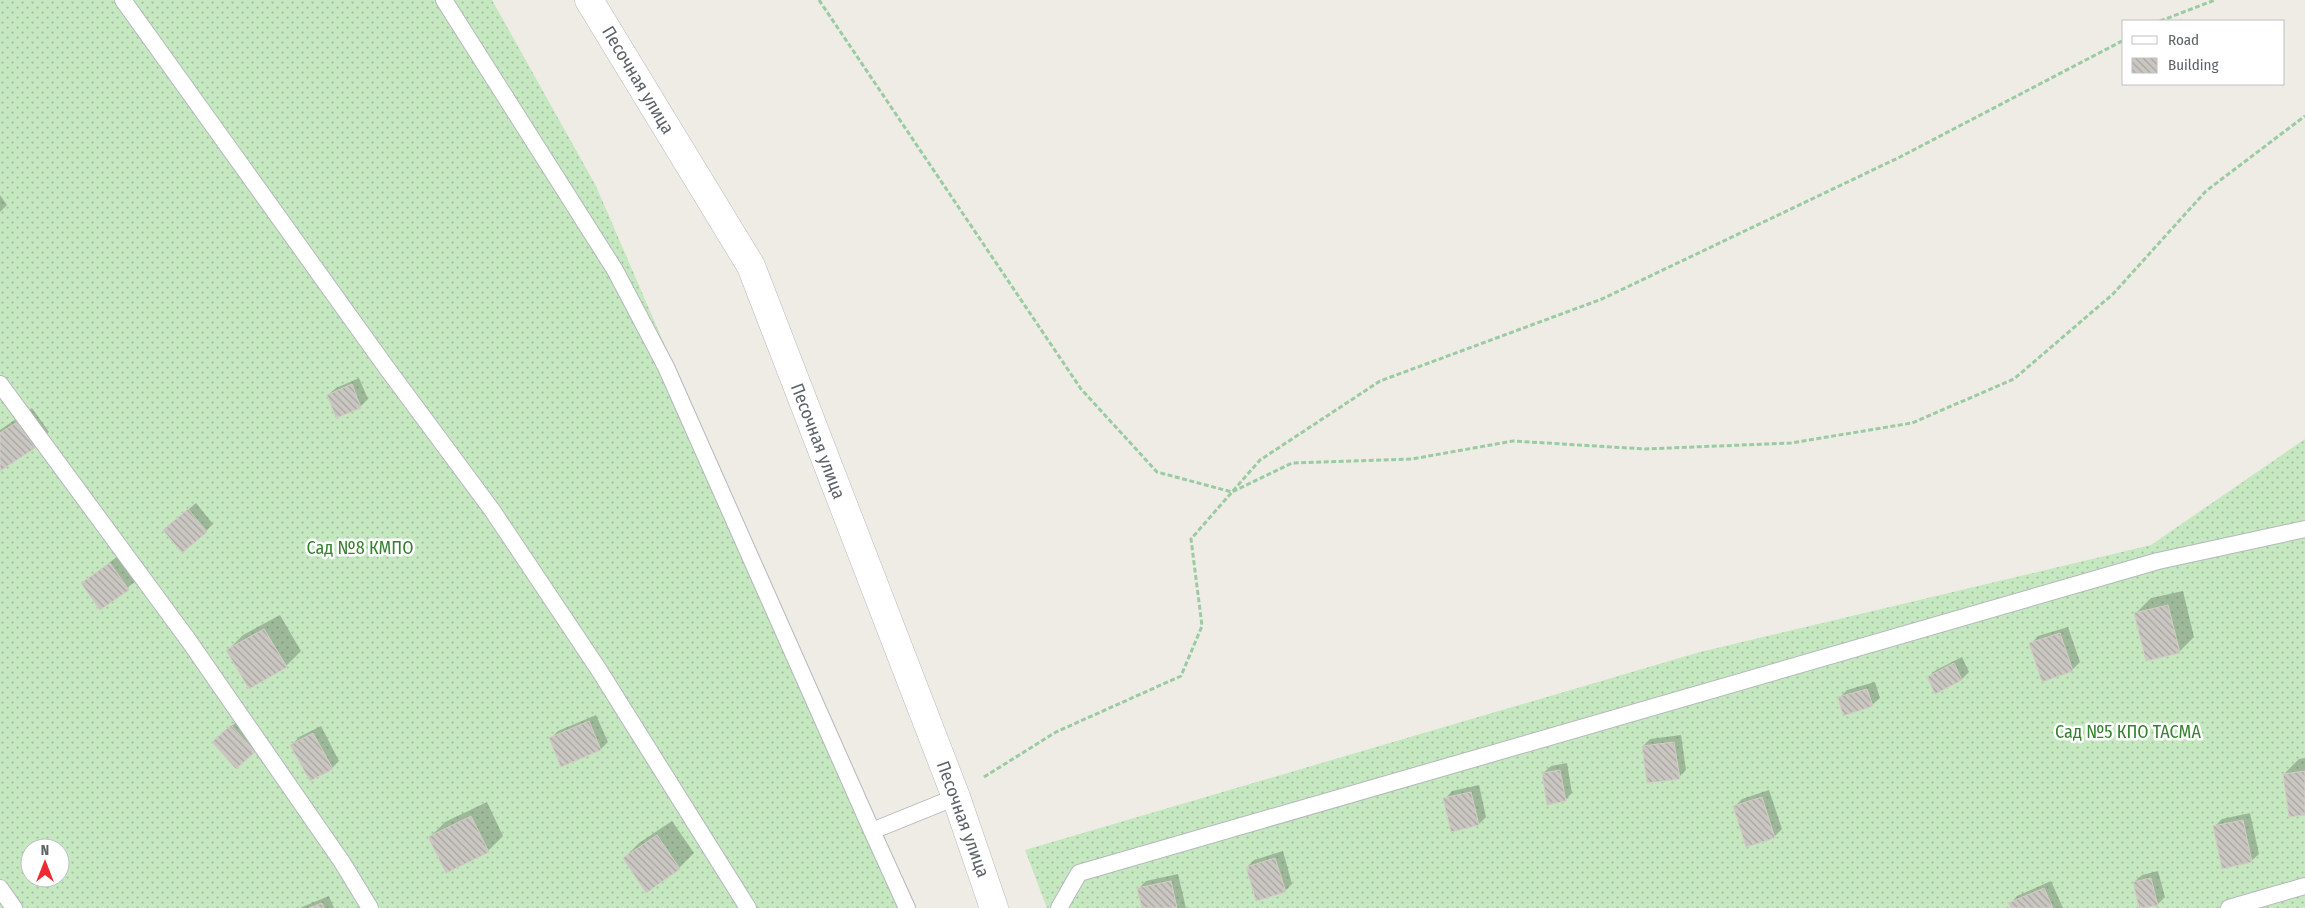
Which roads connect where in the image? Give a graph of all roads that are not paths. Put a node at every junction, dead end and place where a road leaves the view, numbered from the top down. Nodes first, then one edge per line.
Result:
1 (124, 0) edge
2 (444, 0) edge
3 (588, 0) edge
4 (0, 384) edge
5 (2305, 529) edge
6 (956, 797) junction
7 (872, 831) junction
8 (2305, 886) edge
9 (0, 888) edge
10 (14, 908) edge
11 (370, 908) edge
12 (748, 908) edge
13 (907, 908) edge
14 (994, 908) edge
15 (1059, 908) edge
16 (2229, 908) edge

1 - 12 lane
2 - 7 lane
3 - 6 main road, Песочная улица
4 - 11 lane
5 - 15 lane
6 - 7 lane
6 - 14 main road, Песочная улица
7 - 13 lane
8 - 16 lane
9 - 10 lane

